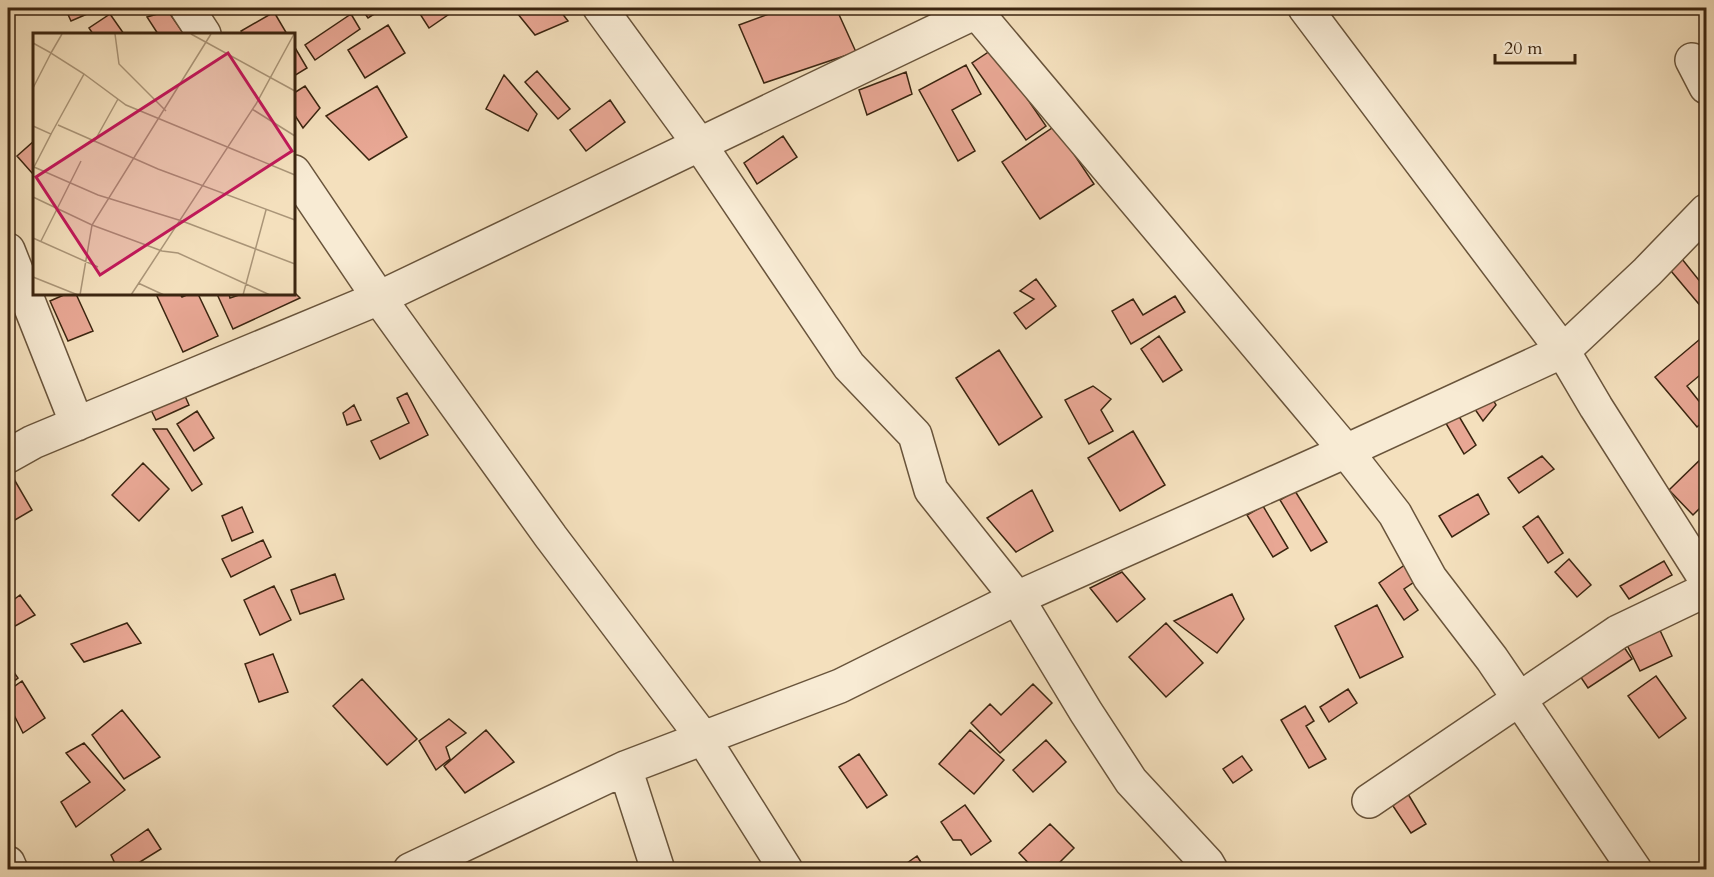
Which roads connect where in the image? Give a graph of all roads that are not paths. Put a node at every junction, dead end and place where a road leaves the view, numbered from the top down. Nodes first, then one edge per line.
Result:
1 (187, 8) edge
2 (600, 8) edge
3 (1305, 8) edge
4 (978, 9) edge
5 (203, 33) edge
6 (700, 145) junction
7 (296, 175) edge
8 (1707, 211) edge
9 (8, 250) edge
10 (380, 298) junction
11 (1563, 351) junction
12 (77, 424) junction
13 (1346, 451) junction
14 (8, 456) edge
15 (1707, 580) edge
16 (1707, 590) edge
17 (1017, 598) junction
18 (1519, 700) junction
19 (703, 738) junction
20 (625, 768) junction
21 (1369, 801) dead end
22 (8, 863) edge
23 (1205, 867) edge
24 (11, 870) edge
25 (410, 870) edge
26 (658, 870) edge
27 (786, 870) edge
28 (1635, 870) edge

1 - 5 street
2 - 6 street
3 - 11 street
4 - 6 street
4 - 13 street
6 - 10 street
6 - 17 street
7 - 10 street
8 - 11 street
9 - 12 street
10 - 12 street
10 - 19 street
11 - 13 street
11 - 15 street
12 - 14 street
13 - 17 street
13 - 18 street
16 - 18 street
17 - 19 street
17 - 23 street
18 - 21 street
18 - 28 street
19 - 20 street
19 - 27 street
20 - 25 street
20 - 26 street
22 - 24 street

